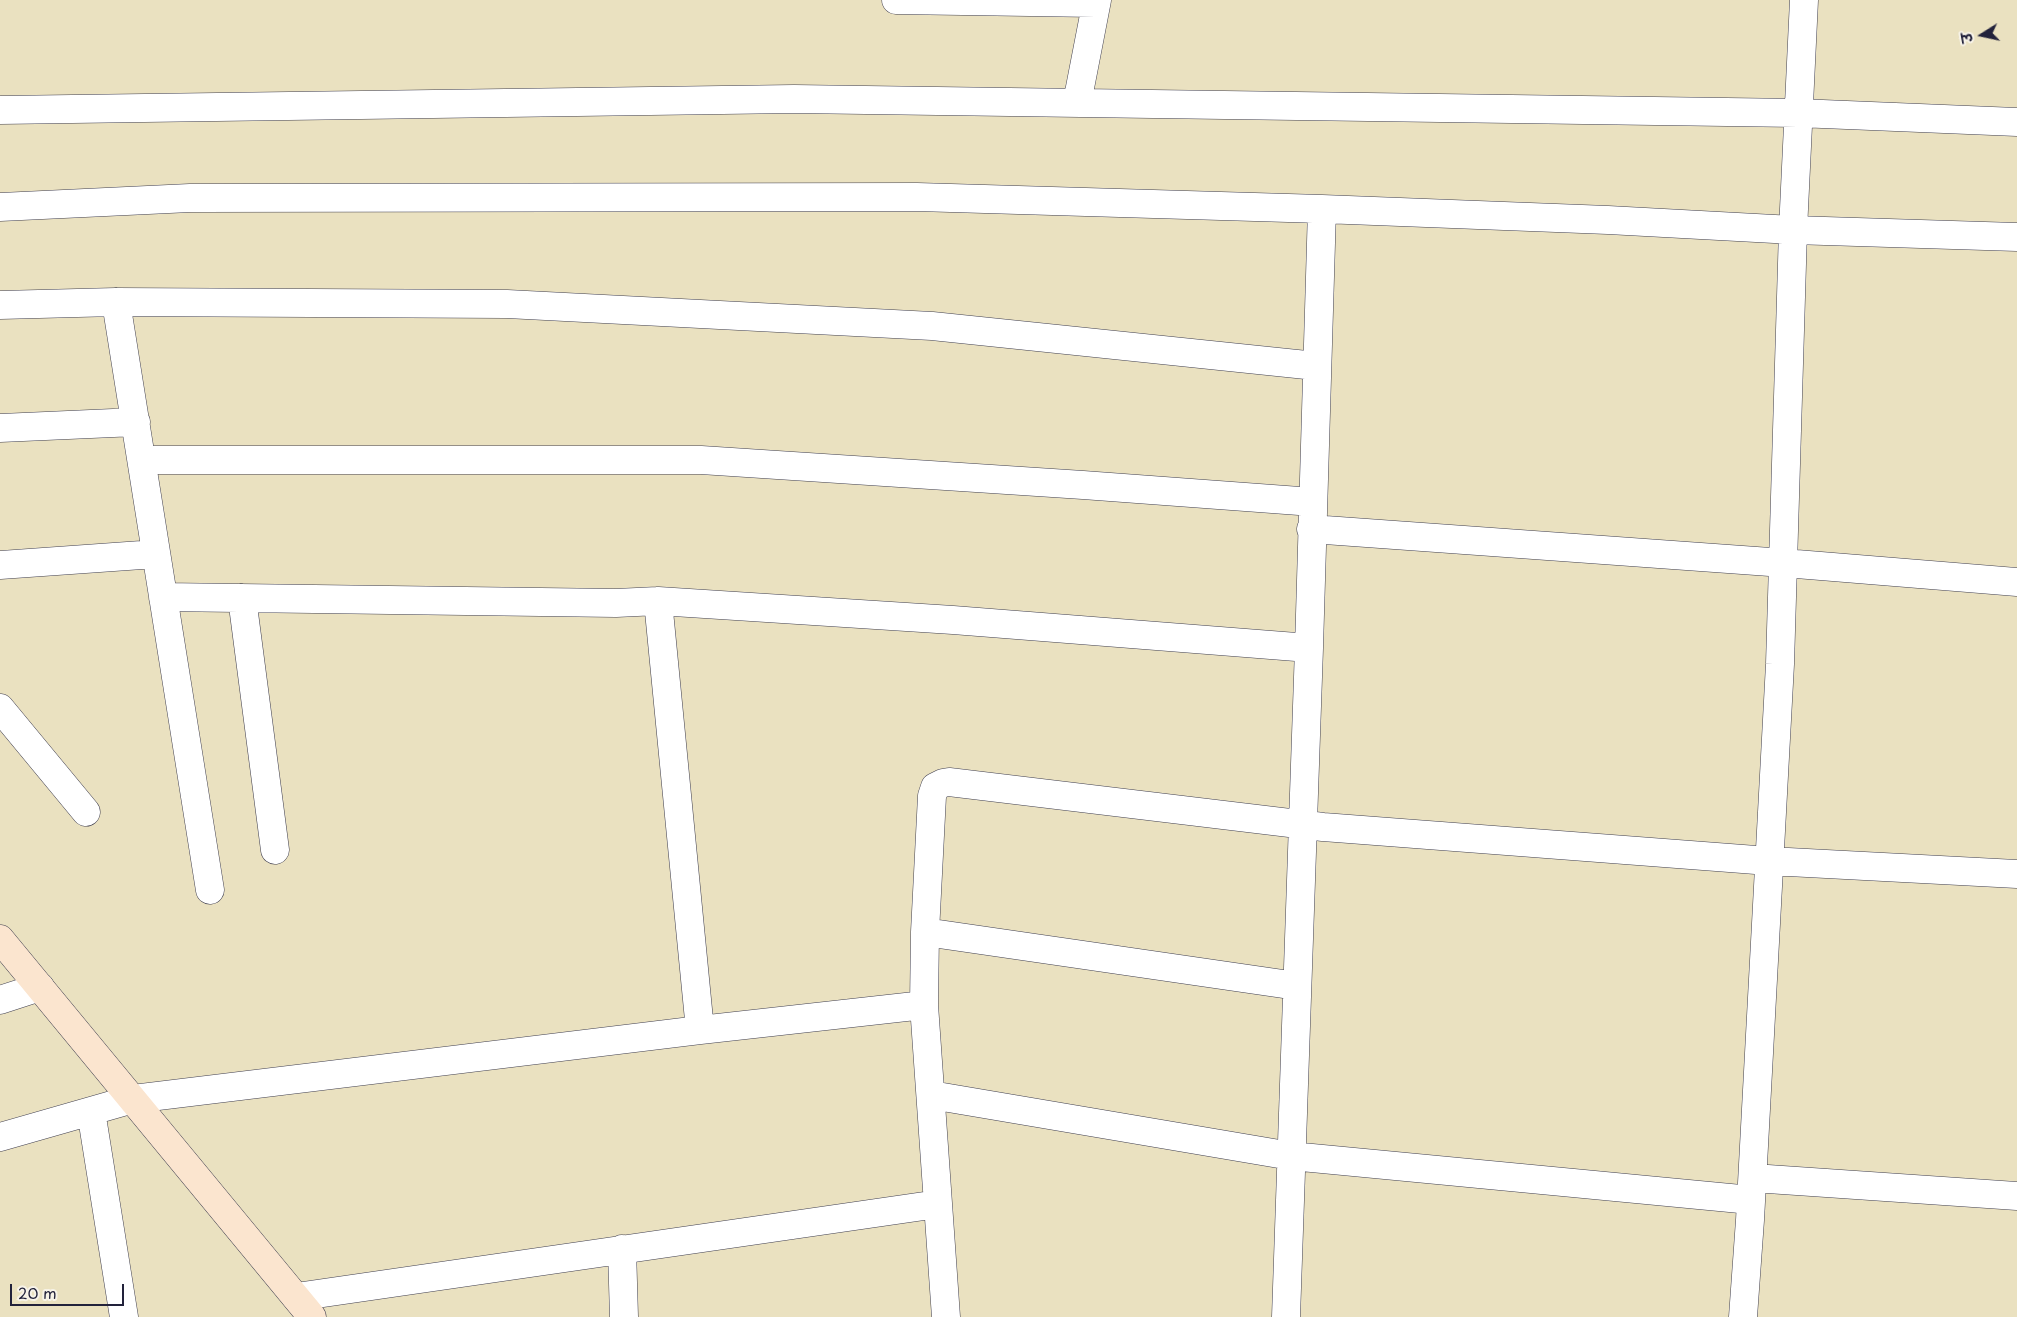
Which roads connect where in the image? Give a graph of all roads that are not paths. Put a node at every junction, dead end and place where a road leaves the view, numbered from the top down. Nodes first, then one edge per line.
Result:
1 (896, 0) edge
2 (1804, 0) edge
3 (1097, 2) edge
4 (1077, 102) junction
5 (0, 110) edge
6 (1798, 113) junction
7 (2017, 122) edge
8 (0, 206) edge
9 (1322, 209) junction
10 (1792, 230) junction
11 (2017, 237) edge
12 (116, 302) junction
13 (0, 305) edge
14 (1316, 366) junction
15 (136, 422) junction
16 (0, 428) edge
17 (142, 460) junction
18 (1313, 502) junction
19 (1311, 529) junction
20 (156, 554) junction
21 (1784, 563) junction
22 (0, 565) edge
23 (2017, 582) edge
24 (163, 597) junction
25 (242, 598) junction
26 (658, 601) junction
27 (1309, 648) junction
28 (0, 708) edge
29 (86, 812) dead end
30 (1303, 825) junction
31 (274, 850) dead end
32 (1769, 861) junction
33 (2017, 874) edge
34 (210, 890) dead end
35 (925, 932) junction
36 (0, 939) edge
37 (1297, 986) junction
38 (40, 987) junction
39 (0, 1000) edge
40 (924, 1005) junction
41 (700, 1030) junction
42 (931, 1095) junction
43 (133, 1100) junction
44 (91, 1111) junction
45 (0, 1137) edge
46 (1291, 1156) junction
47 (1752, 1189) junction
48 (2017, 1196) edge
49 (938, 1204) junction
50 (622, 1249) junction
51 (304, 1307) edge
52 (124, 1317) edge
53 (624, 1317) edge
54 (946, 1317) edge
55 (1286, 1317) edge
56 (1743, 1317) edge

1 - 3 street
2 - 6 street
3 - 4 street
4 - 5 street
4 - 6 street
6 - 7 street
6 - 10 street
8 - 9 street
9 - 10 street
9 - 14 street
10 - 11 street
10 - 21 street
12 - 13 street
12 - 14 street
12 - 15 street
14 - 18 street
15 - 16 street
15 - 17 street
17 - 18 street
17 - 20 street
18 - 19 street
19 - 21 street
19 - 27 street
20 - 22 street
20 - 24 street
21 - 23 street
21 - 32 street
24 - 25 street
24 - 34 street
25 - 26 street
25 - 31 street
26 - 27 street
26 - 41 street
27 - 30 street
28 - 29 street
30 - 32 street
30 - 35 street
30 - 37 street
32 - 33 street
32 - 47 street
35 - 37 street
35 - 40 street
36 - 38 street
37 - 46 street
38 - 39 street
38 - 43 street
40 - 41 street
40 - 42 street
41 - 43 street
42 - 46 street
42 - 49 street
43 - 44 street
43 - 51 street
44 - 45 street
44 - 52 street
46 - 47 street
46 - 55 street
47 - 48 street
47 - 56 street
49 - 50 street
49 - 54 street
50 - 51 street
50 - 53 street

